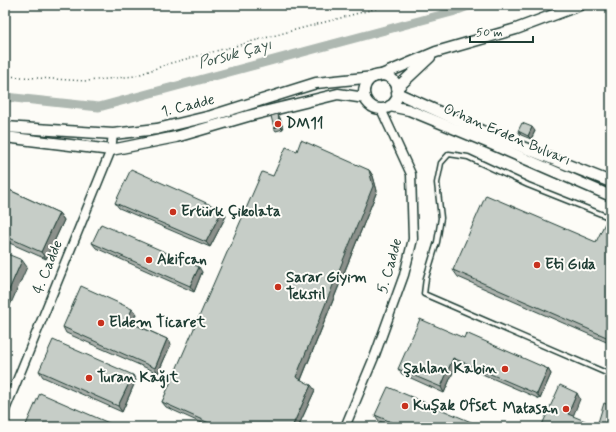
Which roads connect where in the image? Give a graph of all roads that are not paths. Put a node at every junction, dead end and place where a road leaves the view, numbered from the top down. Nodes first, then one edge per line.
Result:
1 (580, 5) edge
2 (436, 52) junction
3 (377, 76) junction
4 (397, 90) junction
5 (365, 98) junction
6 (385, 108) junction
7 (5, 127) edge
8 (114, 134) junction
9 (5, 137) edge
10 (111, 150) junction
11 (611, 182) edge
12 (611, 196) edge
13 (611, 218) edge
14 (611, 375) edge
15 (5, 410) edge
16 (345, 427) edge

1 - 2 street, 1. Cadde
2 - 3 street, 1. Cadde
2 - 4 street
3 - 4 street, Orhan Erden Bulvarı
3 - 5 street
3 - 8 street, 1. Cadde
4 - 6 street
4 - 11 street, Orhan Erden Bulvarı
5 - 6 street, Orhan Erden Bulvarı
5 - 10 street, 1. Cadde
6 - 12 street, Orhan Erden Bulvarı
6 - 16 street, 5. Cadde
7 - 8 street, 1. Cadde
8 - 10 street, 4. Cadde
9 - 10 street, 1. Cadde
10 - 15 street, 4. Cadde
13 - 14 lane

